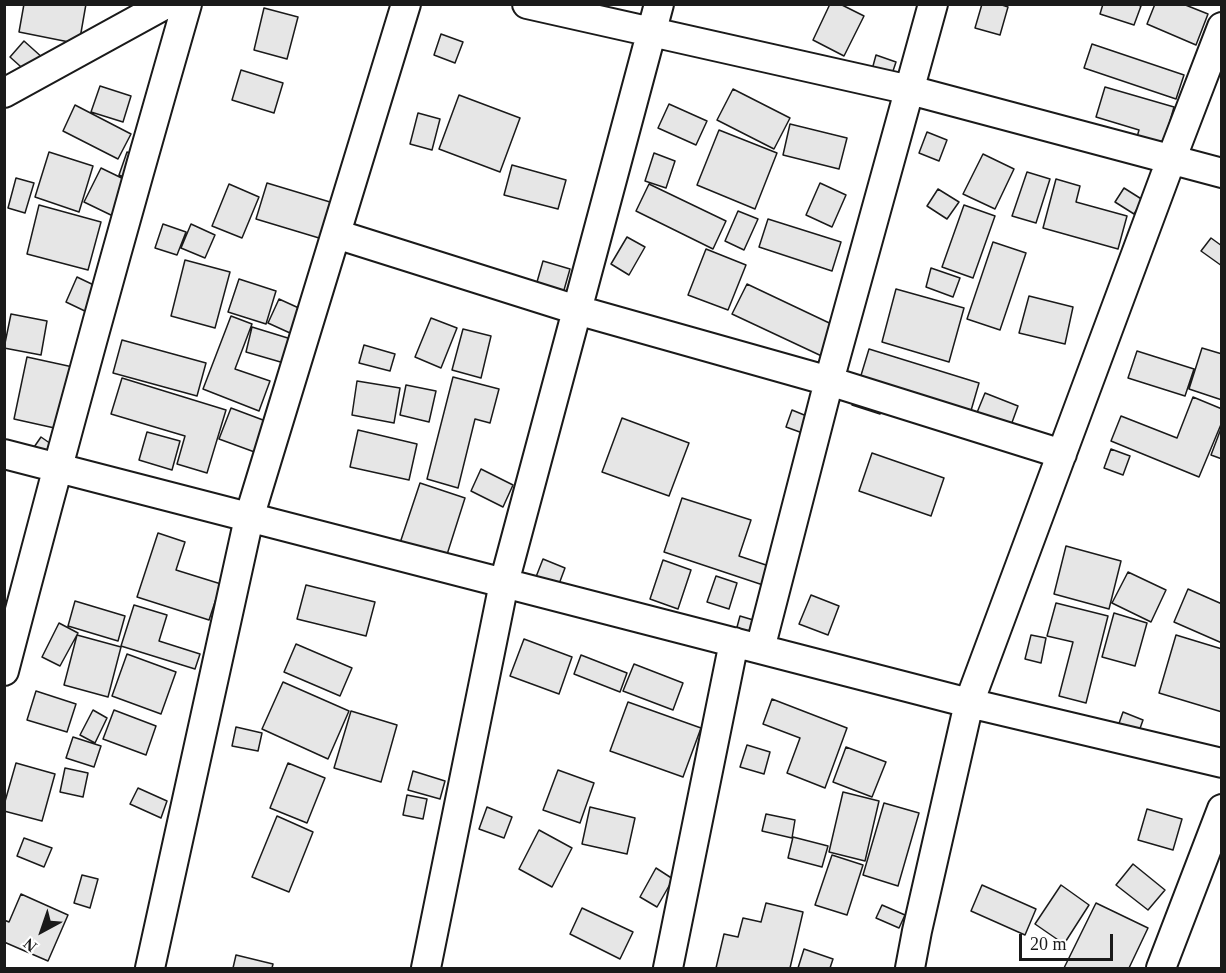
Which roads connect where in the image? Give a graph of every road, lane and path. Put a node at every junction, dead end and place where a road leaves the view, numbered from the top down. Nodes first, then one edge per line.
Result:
1 (166, 4) edge
2 (187, 4) edge
3 (406, 4) edge
4 (527, 4) edge
5 (659, 4) edge
6 (933, 4) edge
7 (1221, 27) edge
8 (651, 32) junction
9 (910, 90) junction
10 (4, 93) edge
11 (1171, 160) junction
12 (1221, 173) edge
13 (336, 234) junction
14 (577, 310) junction
15 (829, 381) junction
16 (4, 454) edge
17 (1062, 454) junction
18 (57, 468) junction
19 (249, 518) junction
20 (504, 583) junction
21 (747, 646) junction
22 (4, 671) edge
23 (969, 703) junction
24 (1221, 763) edge
25 (1221, 809) edge
26 (150, 969) edge
27 (426, 969) edge
28 (668, 969) edge
29 (910, 969) edge
30 (1161, 969) edge

1 - 10 street
2 - 18 street
3 - 13 street
4 - 8 street
5 - 8 street
6 - 9 street
7 - 11 street
8 - 9 street
8 - 14 street
9 - 11 street
9 - 15 street
11 - 12 street
11 - 17 street
13 - 14 street
13 - 19 street
14 - 15 street
14 - 20 street
15 - 17 street
15 - 21 street
16 - 18 street
17 - 23 street
18 - 19 street
18 - 22 street
19 - 20 street
19 - 26 street
20 - 21 street
20 - 27 street
21 - 23 street
21 - 28 street
23 - 24 street
23 - 29 street
25 - 30 street

